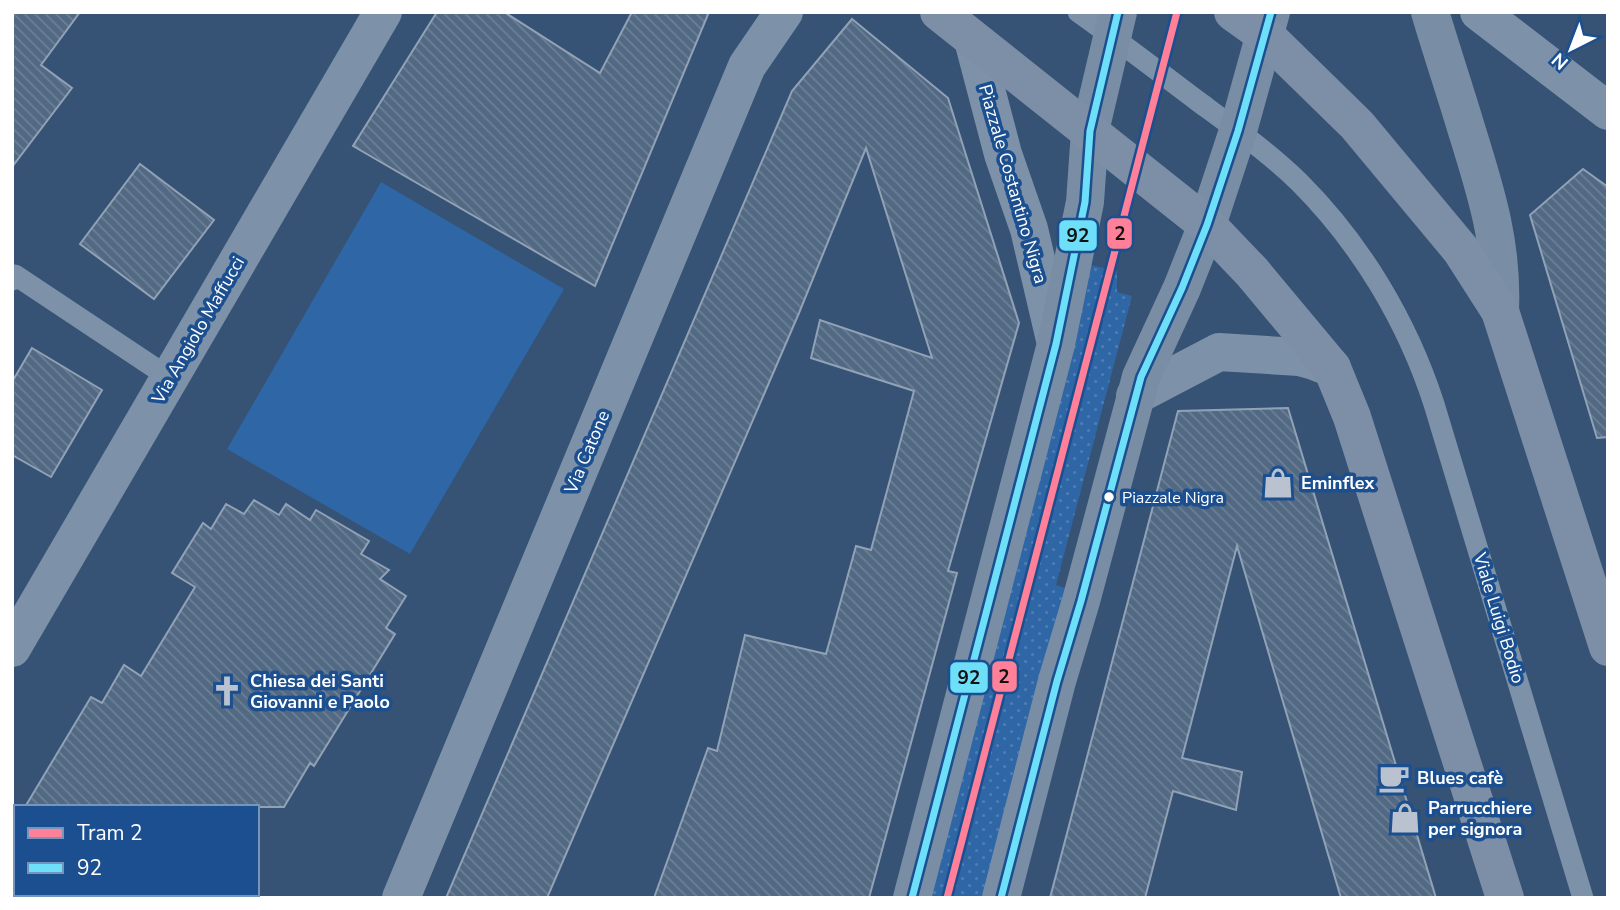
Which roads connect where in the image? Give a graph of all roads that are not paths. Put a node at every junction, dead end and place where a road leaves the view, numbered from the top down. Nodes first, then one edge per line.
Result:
1 (383, 12) edge
2 (784, 12) edge
3 (939, 12) edge
4 (1078, 12) edge
5 (1233, 12) edge
6 (1430, 12) edge
7 (1479, 12) edge
8 (1116, 24) edge
9 (1268, 24) edge
10 (973, 40) junction
11 (1608, 111) edge
12 (1090, 131) junction
13 (1238, 131) junction
14 (1207, 225) junction
15 (12, 280) edge
16 (1500, 311) junction
17 (1056, 344) junction
18 (1332, 368) junction
19 (170, 378) junction
20 (1135, 396) junction
21 (1608, 647) edge
22 (12, 648) edge
23 (401, 898) edge
24 (912, 898) edge
25 (1001, 898) edge
26 (1505, 898) edge
27 (1583, 898) edge

1 - 19 street, Via Angiolo Maffucci
2 - 23 street, Via Catone
3 - 10 main road
4 - 8 lane
5 - 9 main road
6 - 16 street
7 - 11 street
8 - 12 street, Piazzale Costantino Nigra
8 - 13 lane
9 - 13 street
9 - 16 main road
10 - 12 main road, Piazzale Costantino Nigra
10 - 17 street, Piazzale Costantino Nigra
12 - 14 main road, Piazzale Costantino Nigra
12 - 17 street, Piazzale Costantino Nigra
13 - 14 street
13 - 27 lane, Viale Luigi Bodio
14 - 18 main road, Piazzale Costantino Nigra
14 - 20 street
15 - 19 lane
16 - 21 main road
17 - 24 street
18 - 20 street
18 - 26 main road
19 - 22 street, Via Angiolo Maffucci
20 - 25 street

